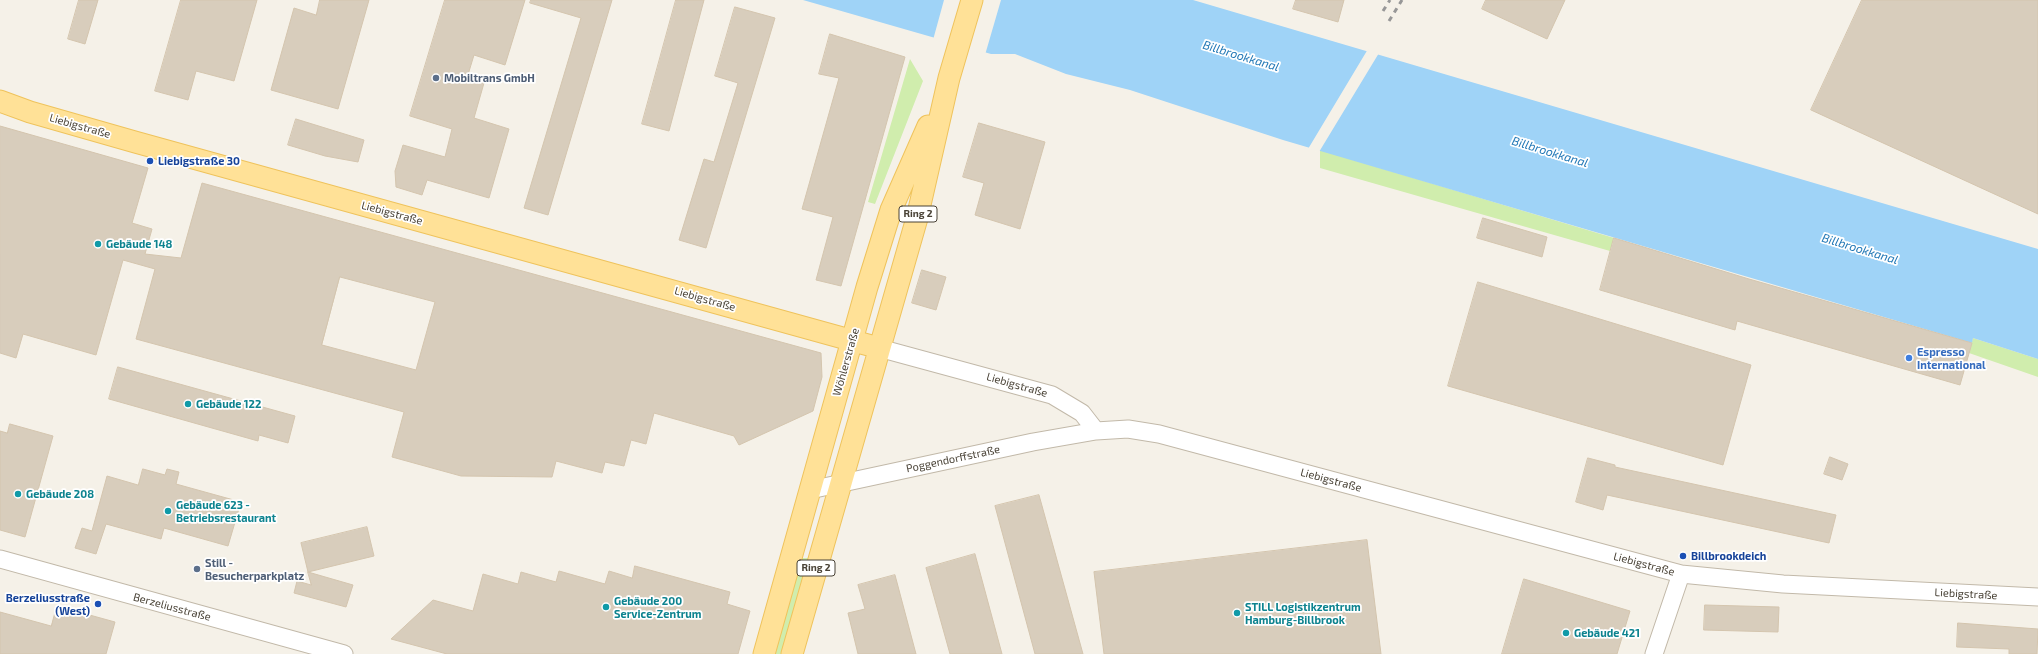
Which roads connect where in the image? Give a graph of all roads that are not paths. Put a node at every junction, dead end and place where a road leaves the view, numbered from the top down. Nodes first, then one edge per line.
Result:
1 (972, 0) edge
2 (949, 78) junction
3 (0, 101) edge
4 (852, 340) junction
5 (879, 348) junction
6 (1096, 431) junction
7 (840, 484) junction
8 (810, 490) junction
9 (0, 559) edge
10 (1681, 574) junction
11 (2038, 598) edge
12 (344, 654) edge
13 (764, 654) edge
14 (792, 654) edge
15 (1654, 654) edge

1 - 2 main road, Wöhlerstraße / Ring 2
2 - 4 main road, Wöhlerstraße / Ring 2
2 - 5 main road, Wöhlerstraße / Ring 2
3 - 4 main road, Liebigstraße
4 - 5 main road, Liebigstraße
4 - 8 main road, Wöhlerstraße / Ring 2
5 - 6 street, Liebigstraße
5 - 7 main road, Wöhlerstraße / Ring 2
6 - 7 street, Poggendorffstraße
6 - 10 street, Liebigstraße
7 - 8 street, Poggendorffstraße
7 - 14 main road, Wöhlerstraße / Ring 2
8 - 13 main road, Wöhlerstraße / Ring 2
9 - 12 street, Berzeliusstraße
10 - 11 street, Liebigstraße
10 - 15 street

